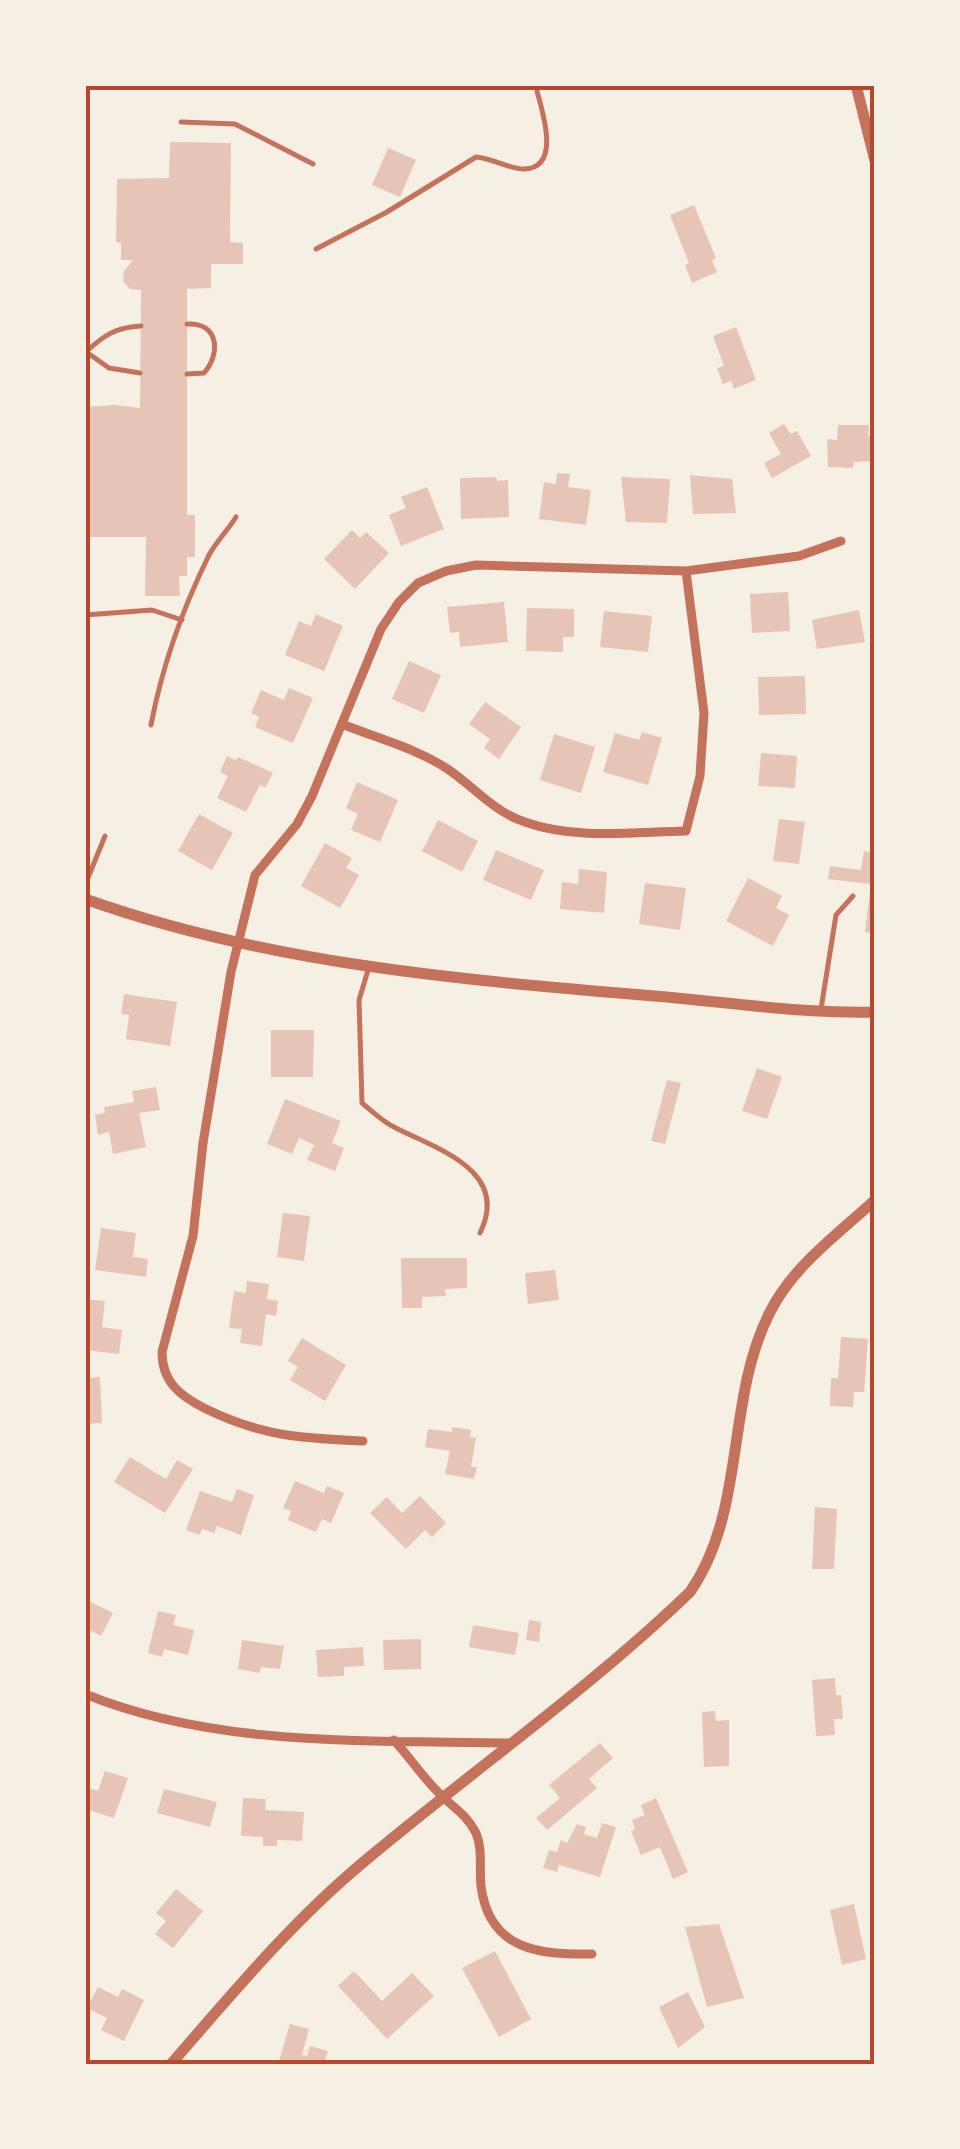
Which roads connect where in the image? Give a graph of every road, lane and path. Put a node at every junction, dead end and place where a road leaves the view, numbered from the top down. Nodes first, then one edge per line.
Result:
1 (856, 85) edge
2 (537, 91) dead end
3 (869, 109) edge
4 (181, 122) dead end
5 (875, 161) edge
6 (313, 164) dead end
7 (316, 249) dead end
8 (187, 324) dead end
9 (140, 326) dead end
10 (86, 351) edge
11 (140, 373) dead end
12 (187, 374) dead end
13 (236, 517) dead end
14 (841, 541) dead end
15 (686, 571) junction
16 (85, 615) edge
17 (182, 620) junction
18 (342, 724) junction
19 (151, 725) dead end
20 (105, 836) dead end
21 (85, 885) edge
22 (854, 896) dead end
23 (85, 899) edge
24 (237, 942) junction
25 (369, 967) junction
26 (821, 1010) junction
27 (875, 1012) edge
28 (875, 1200) edge
29 (480, 1233) dead end
30 (363, 1441) dead end
31 (85, 1694) edge
32 (394, 1740) junction
33 (515, 1743) junction
34 (444, 1798) junction
35 (592, 1954) dead end
36 (171, 2064) edge

1 - 3 street
2 - 7 lane
3 - 5 street
4 - 6 lane
8 - 12 lane
9 - 10 lane
10 - 11 lane
13 - 17 lane
14 - 15 street
15 - 18 street
15 - 18 street
16 - 17 lane
17 - 19 lane
18 - 24 street
20 - 21 lane
22 - 26 lane
23 - 24 street
24 - 25 street
24 - 30 street
25 - 26 street
25 - 29 lane
26 - 27 street
28 - 33 street
31 - 32 street
32 - 33 street
32 - 34 street
33 - 34 street
34 - 35 street
34 - 36 street

